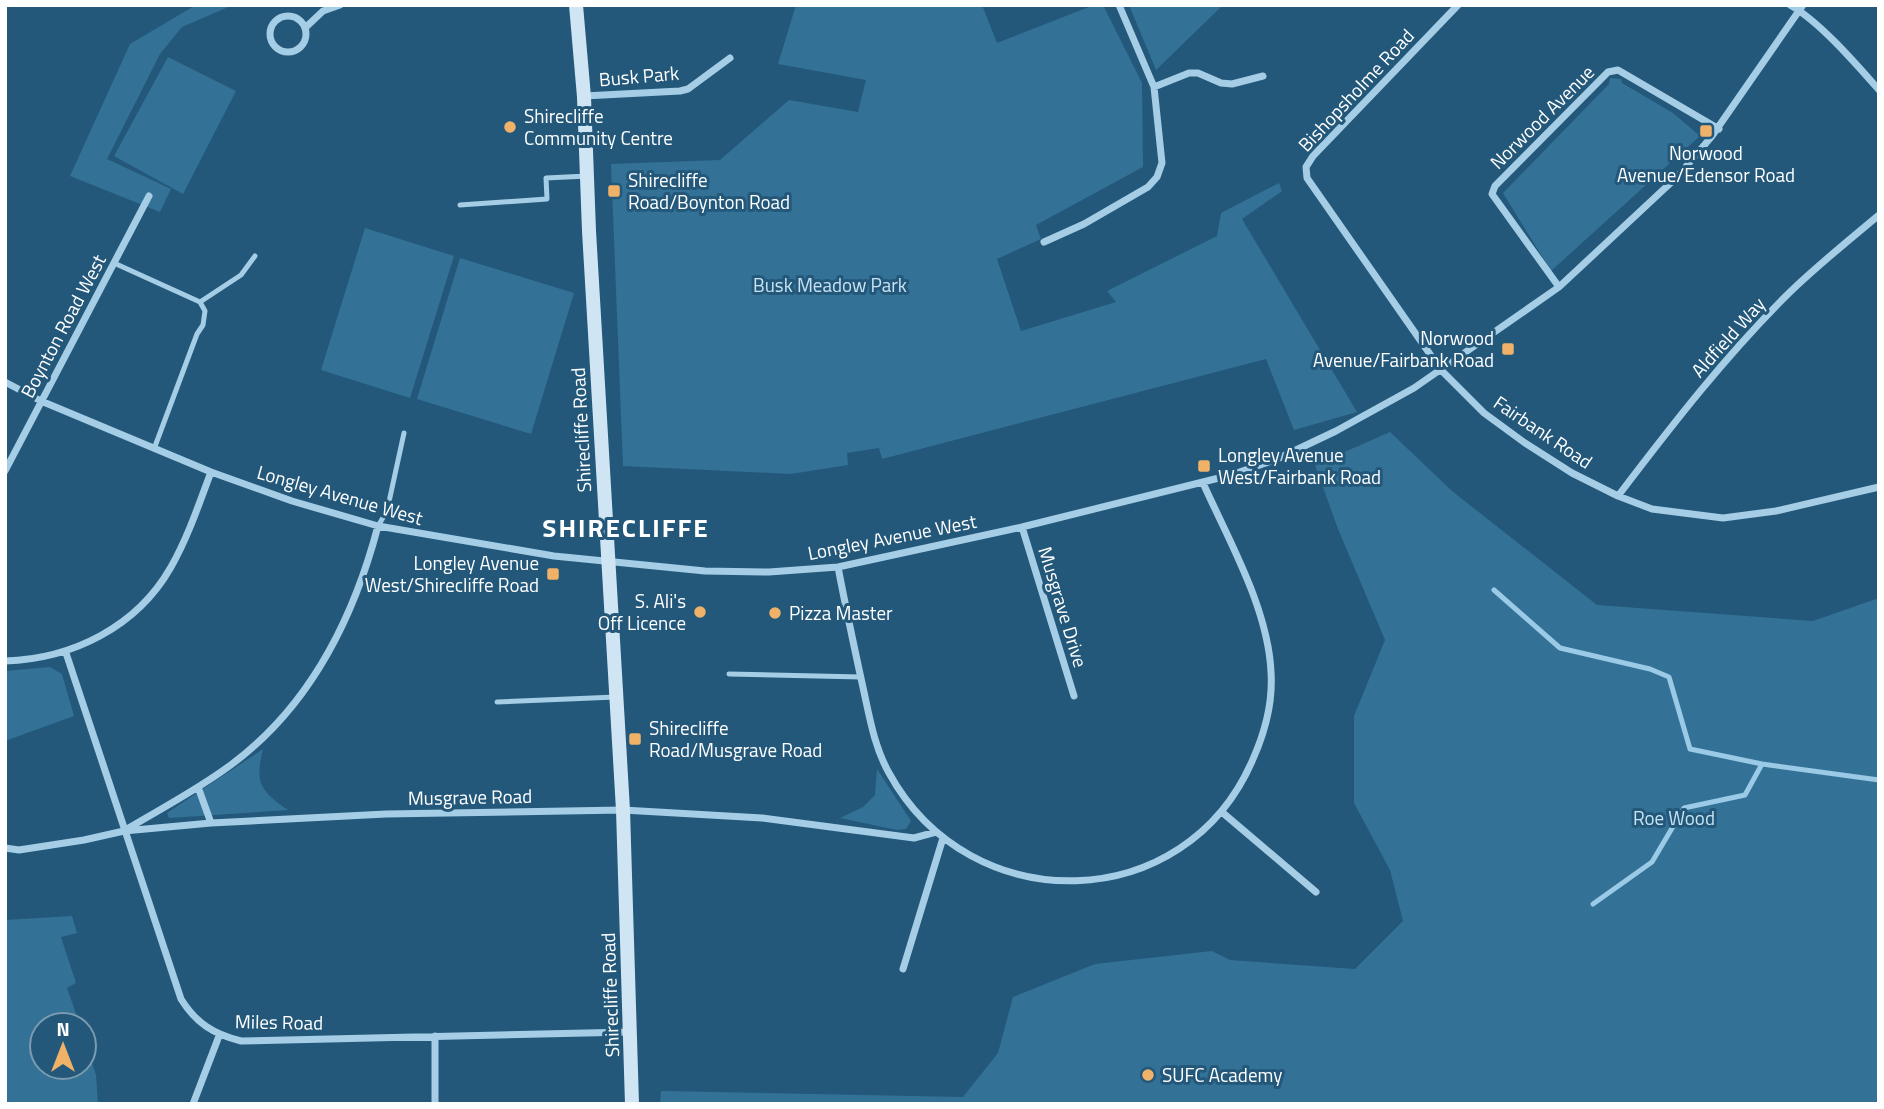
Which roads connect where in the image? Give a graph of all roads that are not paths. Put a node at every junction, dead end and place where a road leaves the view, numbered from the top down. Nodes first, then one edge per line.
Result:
1 (340, 5) edge
2 (576, 5) edge
3 (1119, 5) edge
4 (1458, 5) edge
5 (1790, 5) edge
6 (1801, 8) edge
7 (305, 28) junction
8 (730, 58) dead end
9 (1263, 76) dead end
10 (1154, 87) junction
11 (1879, 90) edge
12 (584, 97) junction
13 (1719, 129) junction
14 (1306, 167) joint
15 (587, 176) junction
16 (149, 196) dead end
17 (460, 205) dead end
18 (1879, 215) edge
19 (1044, 242) dead end
20 (255, 256) dead end
21 (114, 262) junction
22 (1559, 287) junction
23 (200, 302) junction
24 (1441, 370) junction
25 (5, 382) edge
26 (41, 401) junction
27 (404, 433) dead end
28 (153, 450) junction
29 (5, 471) edge
30 (211, 472) junction
31 (1203, 483) junction
32 (1879, 486) edge
33 (1618, 496) junction
34 (378, 526) junction
35 (1022, 527) junction
36 (608, 563) junction
37 (838, 568) junction
38 (66, 653) junction
39 (5, 661) edge
40 (729, 674) dead end
41 (861, 677) junction
42 (1074, 696) dead end
43 (616, 697) junction
44 (497, 702) dead end
45 (198, 787) junction
46 (623, 810) junction
47 (1223, 813) junction
48 (212, 823) junction
49 (124, 831) junction
50 (936, 832) junction
51 (943, 838) junction
52 (5, 848) edge
53 (1316, 892) dead end
54 (903, 969) dead end
55 (631, 1032) junction
56 (219, 1035) junction
57 (435, 1035) junction
58 (193, 1104) edge
59 (435, 1104) edge
60 (632, 1104) edge

1 - 7 street
2 - 12 street, Shirecliffe Road
3 - 10 street
4 - 14 street, Bishopsholme Road
5 - 6 street
6 - 11 street
6 - 13 street
7 - 7 street
8 - 12 street, Busk Park
9 - 10 street
10 - 19 street
12 - 15 street, Shirecliffe Road
13 - 22 street
13 - 22 street, Norwood Avenue
14 - 24 street, Fairbank Road
15 - 17 lane
15 - 36 street, Shirecliffe Road
16 - 21 street, Boynton Road West
18 - 33 street, Aldfield Way
20 - 23 lane
21 - 23 lane
21 - 26 street, Boynton Road West
22 - 24 street
23 - 28 lane
24 - 31 street, Longley Avenue West
24 - 33 street, Fairbank Road
25 - 26 street, Longley Avenue West
26 - 28 street, Longley Avenue West
26 - 29 street, Boynton Road West
27 - 34 lane
28 - 30 street, Longley Avenue West
30 - 34 street, Longley Avenue West
30 - 38 street
31 - 35 street, Longley Avenue West
31 - 47 street
32 - 33 street, Fairbank Road
34 - 36 street, Longley Avenue West
34 - 45 street
35 - 37 street, Longley Avenue West
35 - 42 street, Musgrave Drive
36 - 37 street, Longley Avenue West
36 - 43 street, Shirecliffe Road
37 - 41 street
38 - 39 street
38 - 49 street, Miles Road
40 - 41 lane
41 - 50 street
43 - 44 lane
43 - 46 street, Shirecliffe Road
45 - 48 street
45 - 49 street
46 - 48 street, Musgrave Road
46 - 50 street, Musgrave Road
46 - 55 street, Shirecliffe Road
47 - 51 street
47 - 53 street
48 - 49 street, Musgrave Road
49 - 52 street, Musgrave Road
49 - 56 street, Miles Road
50 - 51 street
51 - 54 street
55 - 57 street, Miles Road
55 - 60 street, Shirecliffe Road
56 - 57 street, Miles Road
56 - 58 street
57 - 59 street

